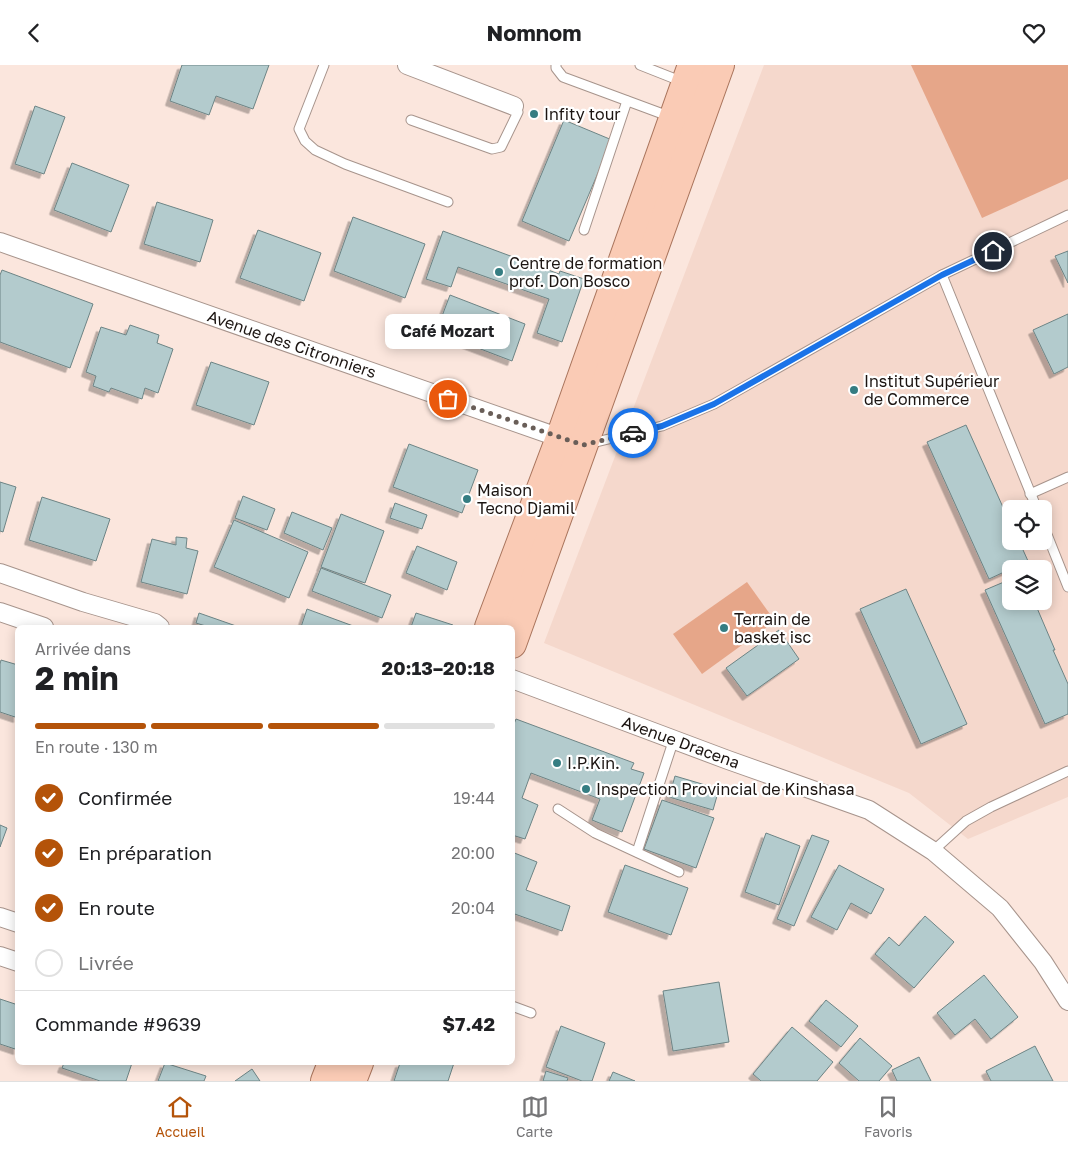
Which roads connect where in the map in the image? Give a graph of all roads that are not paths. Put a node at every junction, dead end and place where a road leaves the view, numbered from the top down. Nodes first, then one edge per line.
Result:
1 (324, 65) edge
2 (407, 65) edge
3 (556, 65) edge
4 (640, 65) edge
5 (720, 65) edge
6 (689, 74) edge
7 (627, 101) junction
8 (514, 106) joint
9 (673, 118) junction
10 (412, 120) dead end
11 (448, 203) dead end
12 (1068, 215) edge
13 (584, 230) dead end
14 (0, 241) edge
15 (942, 275) junction
16 (572, 441) junction
17 (1068, 477) edge
18 (1030, 493) junction
19 (1033, 500) edge
20 (1052, 547) edge
21 (0, 573) edge
22 (1068, 587) edge
23 (0, 612) edge
24 (38, 625) edge
25 (158, 625) edge
26 (490, 625) edge
27 (515, 634) edge
28 (515, 680) edge
29 (674, 739) junction
30 (1068, 771) edge
31 (558, 809) dead end
32 (933, 851) junction
33 (637, 852) junction
34 (679, 872) dead end
35 (0, 917) edge
36 (15, 922) edge
37 (0, 956) edge
38 (15, 961) edge
39 (1068, 1001) edge
40 (515, 1007) edge
41 (531, 1013) dead end

1 - 11 lane
2 - 8 street
3 - 7 lane
4 - 6 lane
5 - 16 main road
6 - 9 main road
7 - 9 lane
7 - 13 lane
8 - 10 lane
9 - 16 main road
12 - 15 lane
14 - 16 street, Avenue des Citronniers
15 - 16 lane
15 - 18 lane
16 - 26 main road
16 - 27 main road
17 - 18 lane
18 - 19 lane
20 - 22 lane
21 - 25 street
23 - 24 street
28 - 29 street, Avenue Dracena
29 - 32 street, Avenue Dracena
29 - 33 lane
30 - 32 lane
31 - 33 lane
32 - 39 street, Avenue Dracena
33 - 34 lane
35 - 36 street
37 - 38 street
40 - 41 lane

